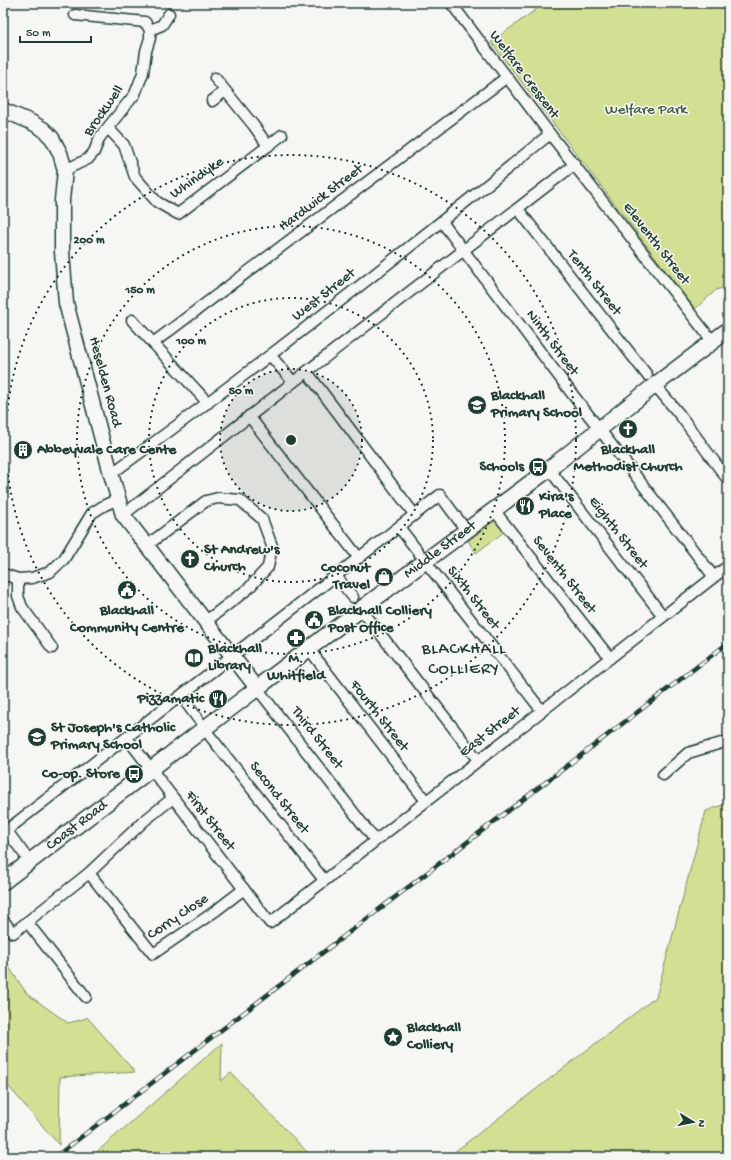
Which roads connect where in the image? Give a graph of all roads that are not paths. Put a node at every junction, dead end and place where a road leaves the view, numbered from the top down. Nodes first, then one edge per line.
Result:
1 (451, 3) edge
2 (169, 14) dead end
3 (75, 15) dead end
4 (150, 30) junction
5 (506, 76) junction
6 (215, 78) dead end
7 (225, 91) junction
8 (212, 101) dead end
9 (3, 110) edge
10 (108, 128) junction
11 (550, 134) junction
12 (282, 135) dead end
13 (268, 146) junction
14 (575, 164) junction
15 (65, 170) junction
16 (518, 209) junction
17 (442, 222) junction
18 (464, 251) junction
19 (132, 320) dead end
20 (728, 330) edge
21 (713, 342) junction
22 (153, 343) junction
23 (270, 356) junction
24 (307, 372) junction
25 (651, 380) junction
26 (293, 382) junction
27 (208, 403) junction
28 (249, 416) junction
29 (599, 429) junction
30 (549, 469) junction
31 (111, 474) junction
32 (728, 480) edge
33 (118, 499) junction
34 (494, 510) junction
35 (414, 514) junction
36 (123, 515) junction
37 (399, 527) junction
38 (466, 530) junction
39 (146, 546) junction
40 (422, 557) junction
41 (359, 558) junction
42 (728, 566) edge
43 (3, 574) edge
44 (336, 576) junction
45 (714, 577) junction
46 (18, 579) junction
47 (357, 603) junction
48 (663, 616) junction
49 (206, 622) junction
50 (52, 648) dead end
51 (309, 649) junction
52 (232, 656) junction
53 (610, 658) junction
54 (257, 688) junction
55 (181, 696) junction
56 (542, 711) junction
57 (198, 719) dead end
58 (210, 736) dead end
59 (126, 738) junction
60 (728, 741) edge
61 (478, 760) junction
62 (151, 770) junction
63 (663, 775) dead end
64 (172, 798) junction
65 (426, 801) junction
66 (5, 832) edge
67 (375, 840) junction
68 (30, 862) junction
69 (89, 873) junction
70 (324, 880) junction
71 (3, 882) edge
72 (244, 889) junction
73 (3, 920) edge
74 (27, 922) junction
75 (270, 923) joint
76 (86, 997) dead end

1 - 5 street, Welfare Crescent
2 - 4 street
3 - 4 street
4 - 10 street, Brockwell
5 - 11 street, Welfare Crescent
5 - 22 street, Hardwick Street
6 - 7 street
7 - 8 street
7 - 13 street
9 - 15 street, Heselden Road
10 - 13 street, Whindyke
10 - 15 street, Brockwell
11 - 14 street, Welfare Crescent
11 - 17 street, West Street
12 - 13 street, Whindyke
14 - 16 street
14 - 21 street, Eleventh Street
15 - 31 street, Heselden Road
16 - 18 street
16 - 25 street, Tenth Street
17 - 18 street, Ninth Street
17 - 23 street, West Street
18 - 24 street
18 - 29 street, Ninth Street
19 - 22 street
20 - 21 main road, Middle Street
21 - 25 main road, Middle Street
22 - 27 street
23 - 26 street
23 - 27 street, West Street
24 - 26 street
24 - 35 street
25 - 29 main road, Middle Street
25 - 32 street, Tenth Street
26 - 28 street
27 - 31 street, West Street
28 - 36 street
28 - 41 street
29 - 30 main road, Middle Street
29 - 45 street, Ninth Street
30 - 34 main road, Middle Street
30 - 48 street, Eighth Street
31 - 33 street, Heselden Road
33 - 36 street, Heselden Road
33 - 46 street
34 - 38 main road, Middle Street
34 - 53 street, Seventh Street
35 - 37 street
35 - 38 street
36 - 39 street, Heselden Road
37 - 40 street, Sixth Street
37 - 41 street
38 - 40 main road, Middle Street
39 - 49 street, Heselden Road
39 - 49 street
40 - 47 main road, Middle Street
40 - 56 street, Sixth Street
41 - 44 street
42 - 45 street, East Street
43 - 46 street
44 - 47 street
44 - 52 street
45 - 48 street, East Street
46 - 50 street
47 - 51 main road, Middle Street
47 - 61 street
48 - 53 street, East Street
49 - 52 street, Heselden Road
51 - 54 main road, Middle Street
51 - 65 street, Fourth Street
52 - 54 street, Third Street
52 - 55 street
53 - 56 street, East Street
54 - 62 main road, Middle Street
54 - 67 street, Third Street
55 - 57 street
55 - 59 street
56 - 61 street, East Street
58 - 70 street, Second Street
59 - 62 street, First Street
59 - 66 street
60 - 63 street
61 - 65 street, East Street
62 - 64 street, First Street
62 - 68 main road, Coast Road
64 - 69 street
64 - 72 street, First Street
65 - 67 street, East Street
66 - 68 street
67 - 70 street, East Street
68 - 71 main road, Coast Road
69 - 72 street, Corry Close
69 - 74 street
70 - 75 street, East Street
72 - 75 street, First Street
73 - 74 street
74 - 76 street

